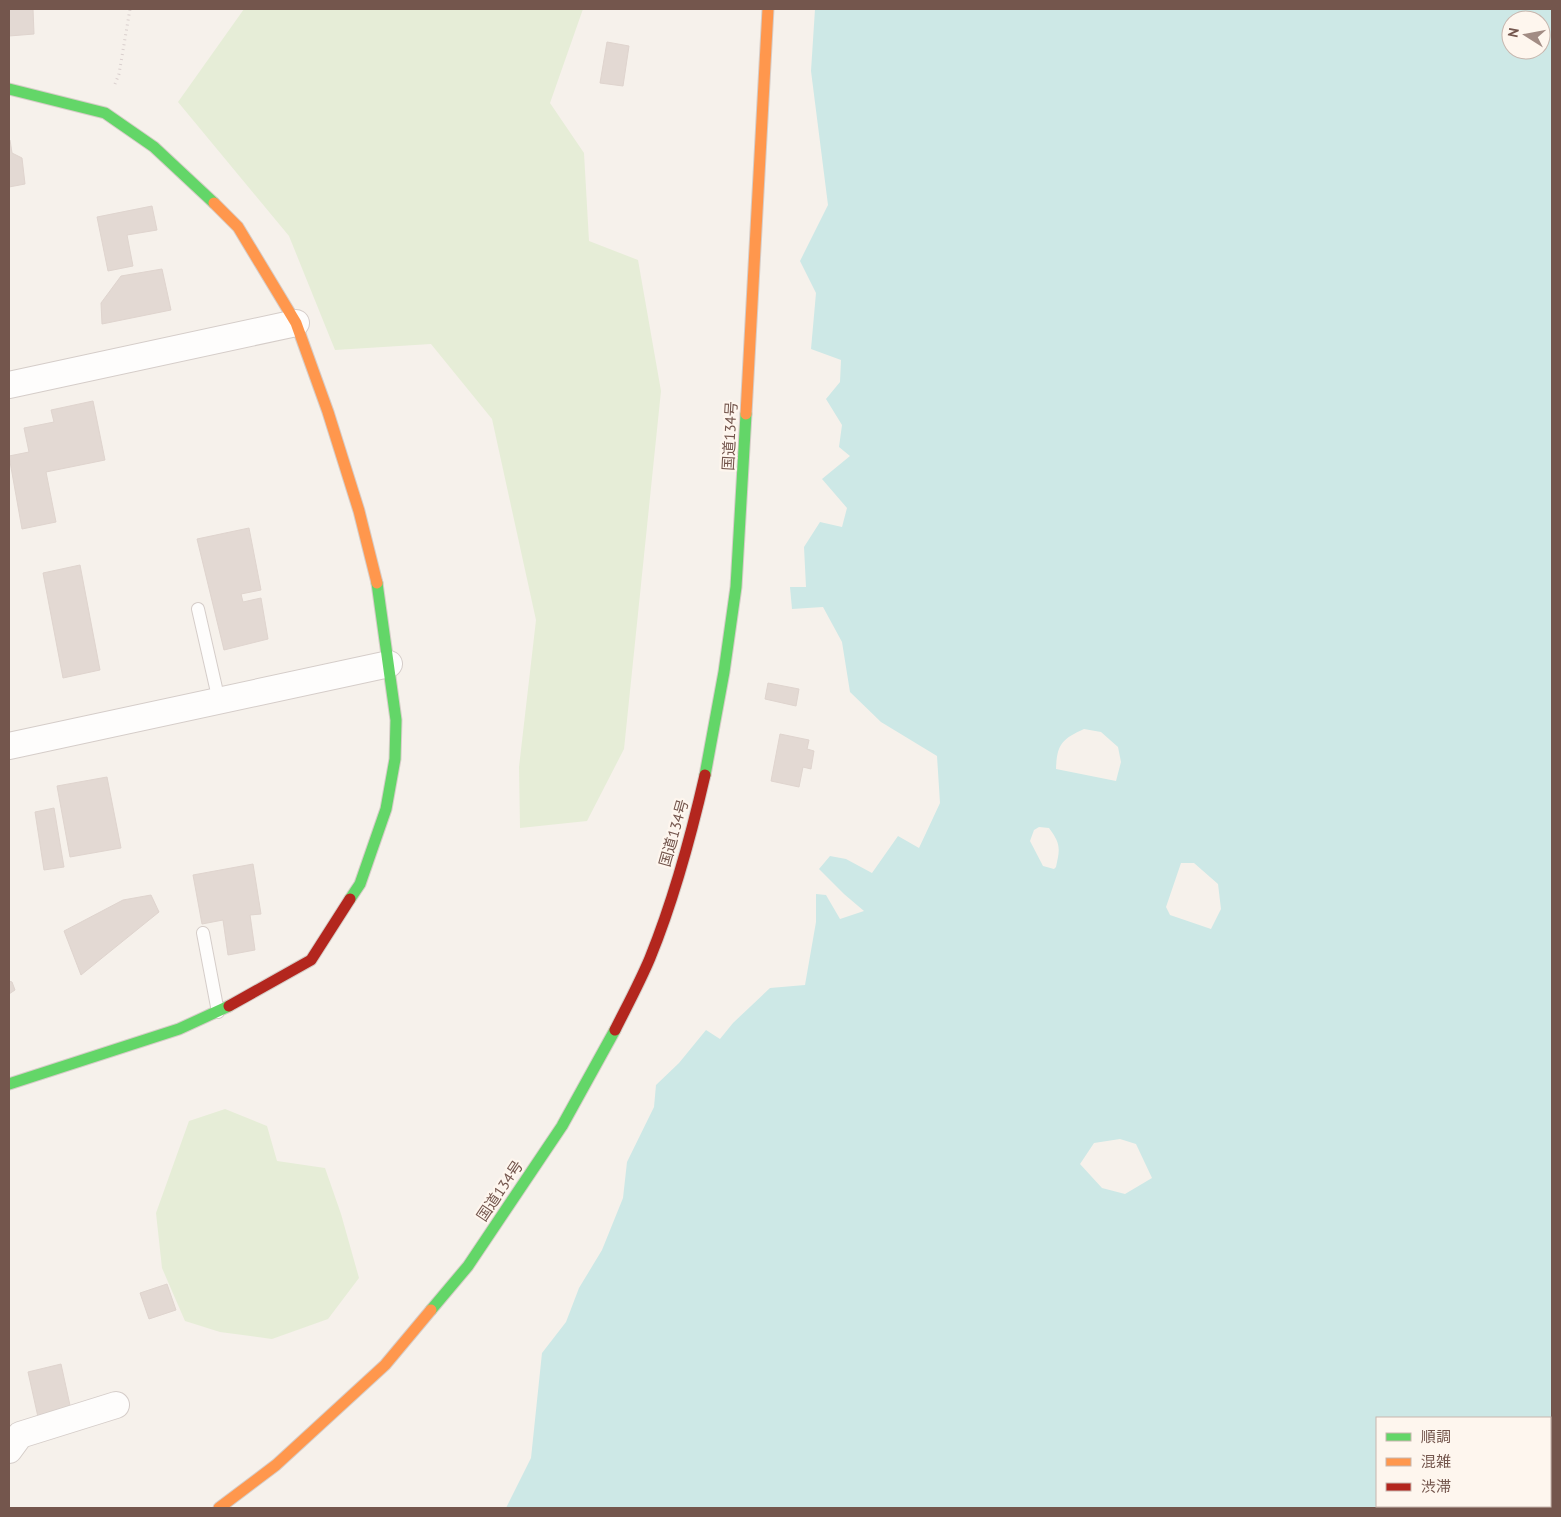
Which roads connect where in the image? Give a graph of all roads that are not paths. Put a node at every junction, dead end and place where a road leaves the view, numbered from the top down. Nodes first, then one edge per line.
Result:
1 (768, 9) edge
2 (9, 88) edge
3 (296, 323) junction
4 (9, 385) edge
5 (198, 610) dead end
6 (389, 664) junction
7 (220, 701) junction
8 (9, 746) edge
9 (203, 933) dead end
10 (218, 1012) junction
11 (9, 1084) edge
12 (116, 1405) dead end
13 (9, 1450) edge
14 (219, 1508) edge

1 - 14 main road, 国道134号
2 - 3 main road
3 - 4 street
3 - 6 main road
5 - 7 lane
6 - 7 street
6 - 10 main road
7 - 8 street
9 - 10 lane
10 - 11 main road
12 - 13 street

